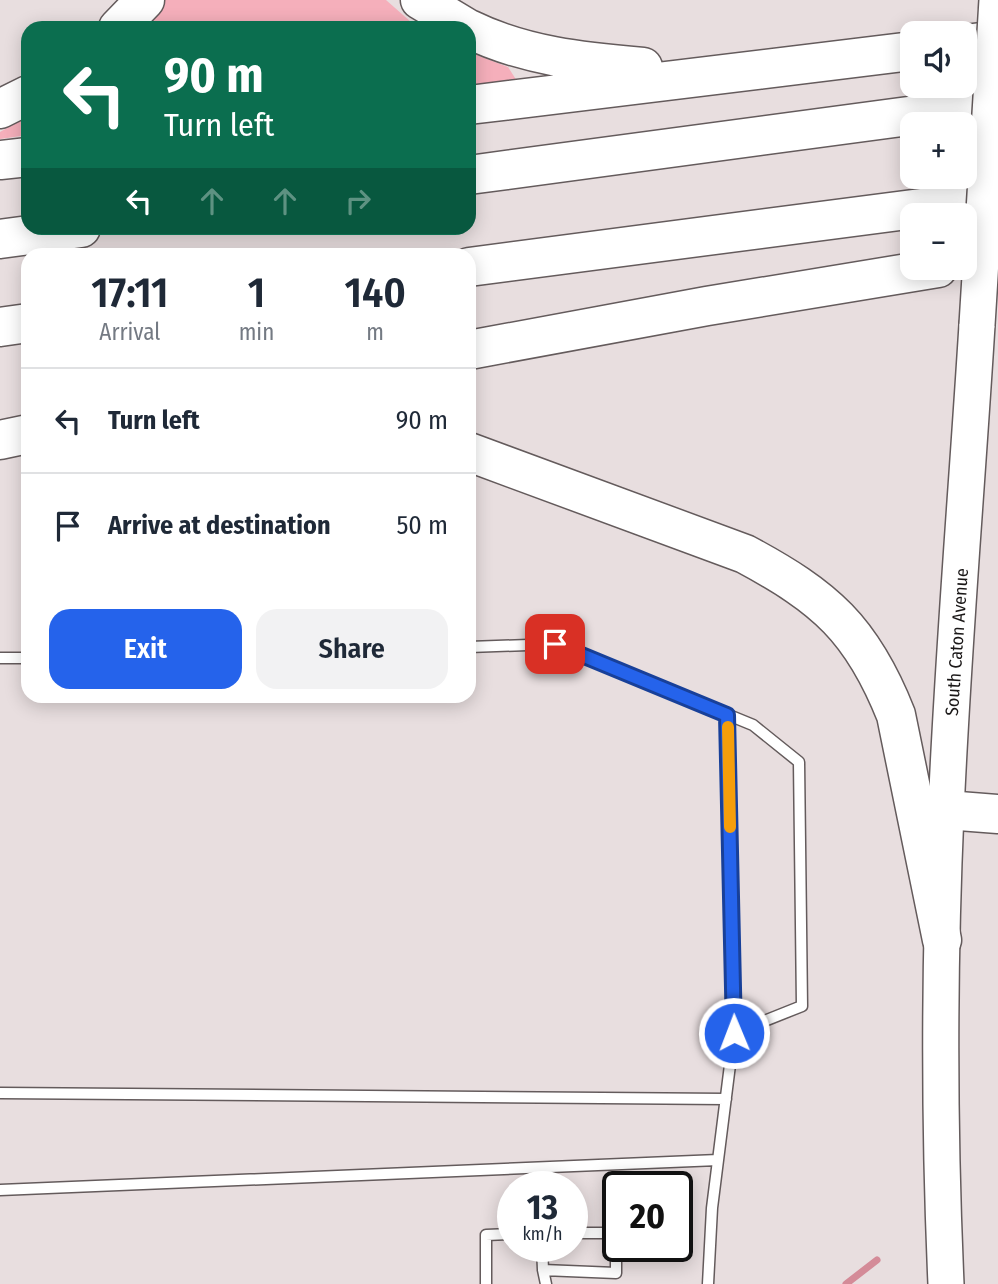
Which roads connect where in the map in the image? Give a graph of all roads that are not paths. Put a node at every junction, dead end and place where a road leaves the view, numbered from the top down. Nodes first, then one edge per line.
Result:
1 (145, 0) edge
2 (420, 0) edge
3 (997, 0) edge
4 (125, 21) edge
5 (455, 21) edge
6 (476, 32) edge
7 (998, 40) edge
8 (977, 42) edge
9 (900, 53) edge
10 (803, 66) junction
11 (21, 98) edge
12 (476, 104) edge
13 (998, 104) edge
14 (0, 109) edge
15 (21, 158) edge
16 (0, 160) edge
17 (476, 174) edge
18 (998, 198) edge
19 (29, 235) edge
20 (0, 239) edge
21 (998, 260) edge
22 (977, 262) edge
23 (476, 266) edge
24 (900, 274) edge
25 (21, 324) edge
26 (0, 327) edge
27 (476, 349) edge
28 (21, 436) edge
29 (0, 440) edge
30 (476, 455) edge
31 (476, 648) edge
32 (0, 658) edge
33 (21, 658) edge
34 (727, 715) junction
35 (946, 810) junction
36 (998, 814) edge
37 (942, 940) junction
38 (734, 1033) junction
39 (0, 1093) edge
40 (726, 1100) junction
41 (719, 1160) junction
42 (0, 1190) edge
43 (588, 1233) edge
44 (497, 1235) edge
45 (543, 1262) edge
46 (543, 1270) junction
47 (486, 1284) edge
48 (546, 1284) edge
49 (708, 1284) edge
50 (946, 1284) edge

1 - 4 highway
2 - 5 highway
3 - 35 main road, South Caton Avenue, bridge
6 - 10 highway
7 - 8 highway
9 - 10 highway
10 - 12 highway
11 - 14 highway
13 - 17 highway
15 - 16 highway
18 - 23 highway
19 - 20 highway
21 - 22 highway
24 - 27 highway
25 - 26 highway
28 - 29 highway
30 - 37 highway
31 - 34 lane
32 - 33 lane
34 - 38 lane
34 - 38 lane
35 - 36 highway
35 - 37 main road, South Caton Avenue
37 - 50 main road, South Caton Avenue
38 - 40 lane
39 - 40 lane
40 - 41 lane
41 - 42 lane
41 - 49 lane
43 - 46 lane
44 - 47 lane
45 - 46 lane
46 - 48 lane

